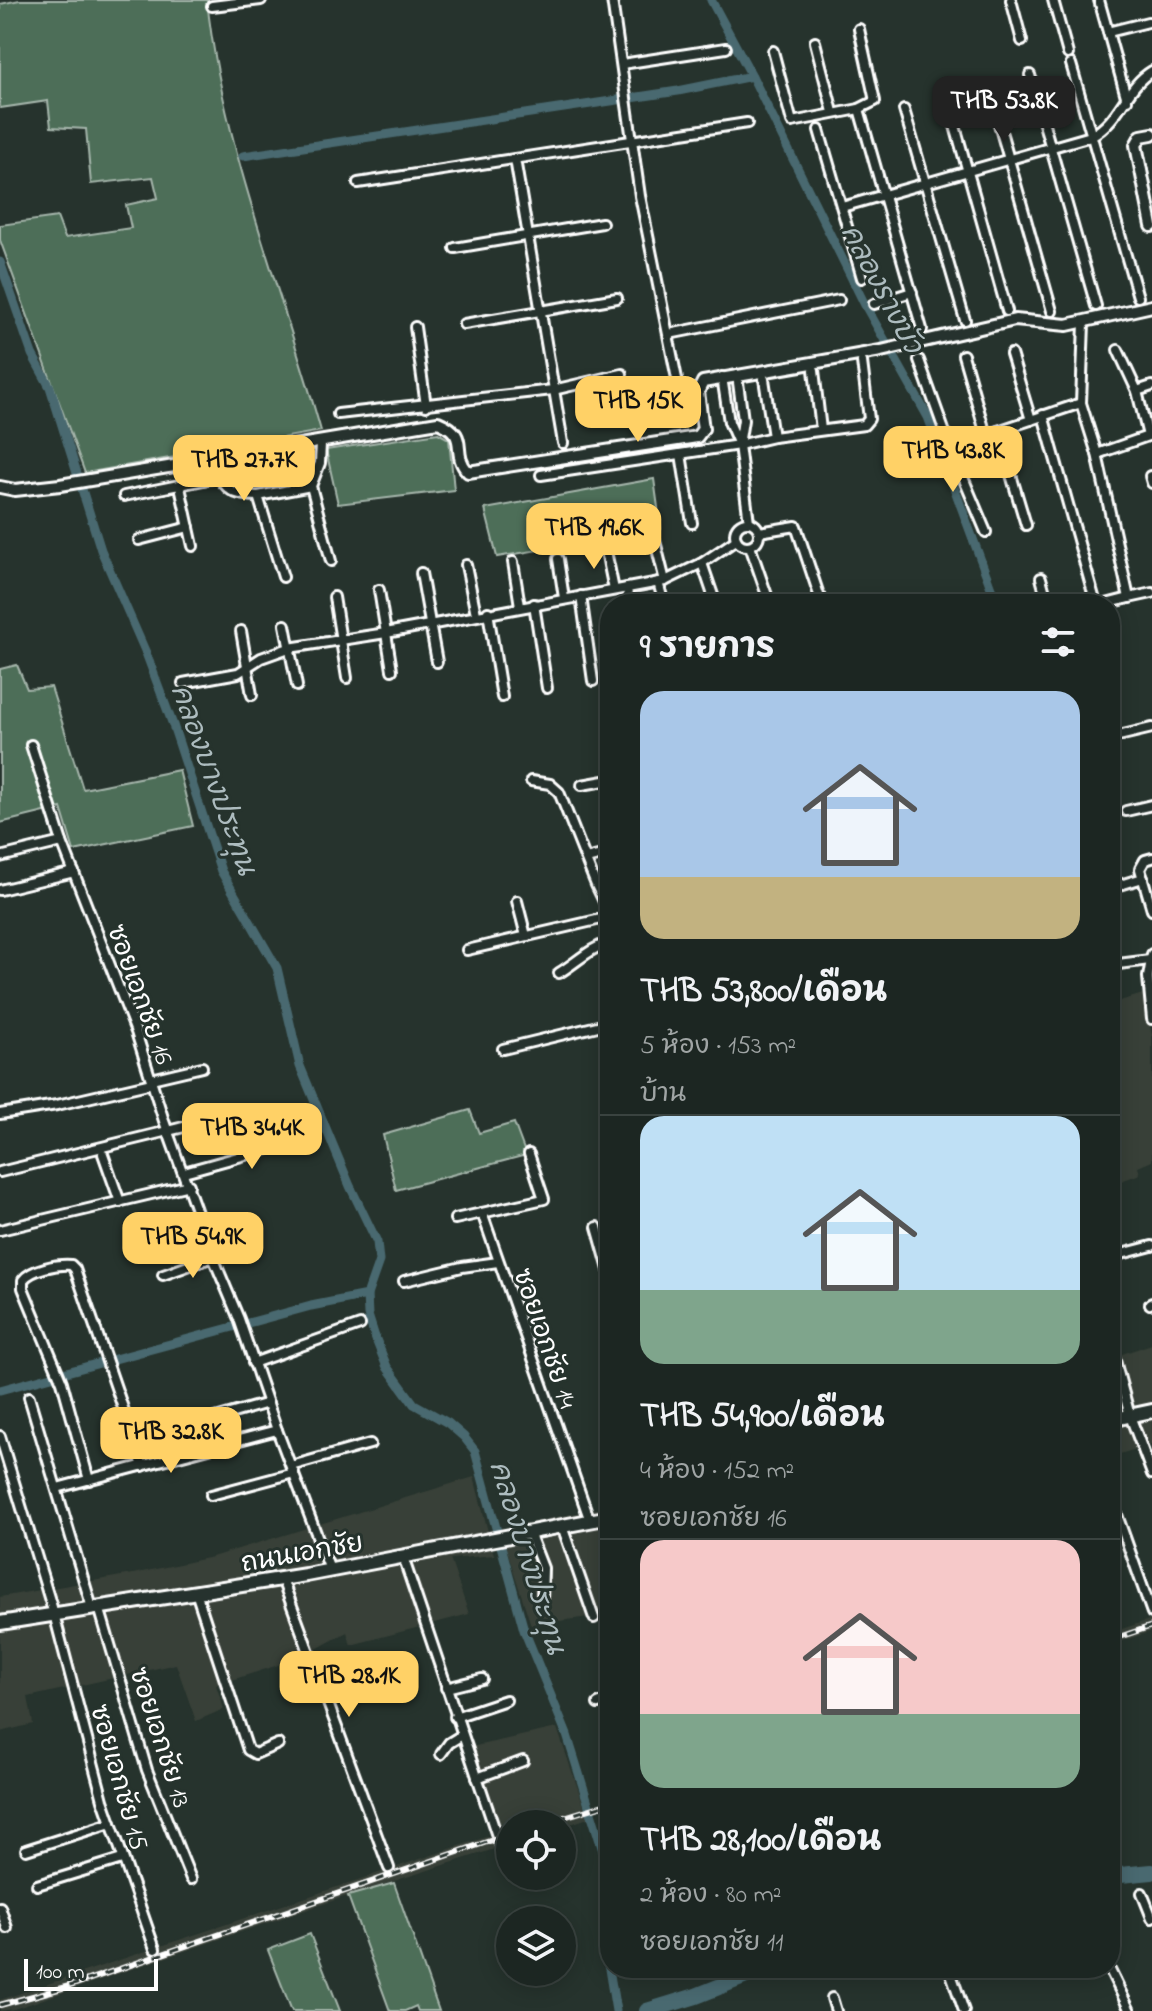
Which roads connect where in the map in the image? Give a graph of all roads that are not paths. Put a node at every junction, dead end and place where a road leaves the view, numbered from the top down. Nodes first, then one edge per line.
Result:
1 (261, 0) edge
2 (612, 0) edge
3 (1011, 0) edge
4 (1053, 0) edge
5 (1099, 0) edge
6 (212, 6) dead end
7 (1148, 22) dead end
8 (859, 29) dead end
9 (1108, 32) junction
10 (1022, 41) dead end
11 (815, 42) dead end
12 (726, 48) dead end
13 (773, 51) dead end
14 (622, 64) junction
15 (1152, 71) edge
16 (1030, 75) dead end
17 (989, 89) dead end
18 (1127, 100) junction
19 (948, 101) dead end
20 (859, 109) junction
21 (904, 110) dead end
22 (833, 112) junction
23 (747, 123) dead end
24 (819, 130) dead end
25 (1152, 134) edge
26 (1091, 136) junction
27 (634, 142) junction
28 (1050, 147) junction
29 (515, 159) junction
30 (1008, 160) junction
31 (966, 172) junction
32 (358, 183) dead end
33 (925, 184) junction
34 (883, 196) junction
35 (842, 207) junction
36 (602, 223) dead end
37 (1152, 226) edge
38 (528, 235) junction
39 (455, 248) dead end
40 (862, 278) dead end
41 (912, 292) junction
42 (1138, 297) dead end
43 (617, 298) dead end
44 (839, 300) dead end
45 (874, 304) dead end
46 (1096, 306) dead end
47 (1152, 306) edge
48 (541, 311) junction
49 (1007, 311) dead end
50 (1052, 311) dead end
51 (965, 320) dead end
52 (1084, 323) junction
53 (464, 324) dead end
54 (415, 327) dead end
55 (922, 329) dead end
56 (669, 334) junction
57 (1118, 350) dead end
58 (1011, 354) dead end
59 (963, 355) dead end
60 (919, 360) dead end
61 (862, 362) dead end
62 (814, 370) dead end
63 (622, 374) dead end
64 (737, 375) junction
65 (722, 377) junction
66 (677, 379) dead end
67 (764, 379) dead end
68 (1152, 386) edge
69 (553, 390) junction
70 (1137, 391) junction
71 (1081, 403) junction
72 (426, 406) junction
73 (338, 414) dead end
74 (1043, 415) junction
75 (1031, 420) junction
76 (821, 430) junction
77 (998, 431) junction
78 (986, 435) junction
79 (773, 437) junction
80 (563, 443) dead end
81 (321, 444) junction
82 (949, 444) junction
83 (739, 445) junction
84 (681, 454) junction
85 (1097, 454) junction
86 (541, 475) dead end
87 (311, 486) junction
88 (0, 487) edge
89 (180, 487) junction
90 (124, 496) dead end
91 (258, 496) junction
92 (749, 522) junction
93 (692, 523) dead end
94 (1026, 525) dead end
95 (189, 527) junction
96 (759, 532) junction
97 (986, 532) dead end
98 (139, 540) dead end
99 (736, 540) junction
100 (655, 541) dead end
101 (193, 546) dead end
102 (605, 546) dead end
103 (750, 546) junction
104 (558, 559) dead end
105 (331, 561) dead end
106 (513, 562) dead end
107 (702, 563) junction
108 (466, 565) dead end
109 (421, 573) dead end
110 (283, 577) dead end
111 (1041, 578) dead end
112 (661, 581) junction
113 (627, 588) junction
114 (379, 590) dead end
115 (614, 590) junction
116 (1152, 593) edge
117 (628, 594) edge
118 (663, 594) edge
119 (713, 594) edge
120 (767, 594) edge
121 (819, 594) edge
122 (1045, 594) edge
123 (1093, 594) edge
124 (581, 596) junction
125 (334, 597) dead end
126 (564, 598) junction
127 (1129, 598) junction
128 (1120, 600) edge
129 (534, 604) junction
130 (520, 606) junction
131 (488, 612) junction
132 (476, 614) junction
133 (430, 624) junction
134 (285, 625) dead end
135 (241, 631) dead end
136 (386, 633) junction
137 (341, 640) junction
138 (289, 648) junction
139 (437, 662) dead end
140 (247, 669) junction
141 (392, 670) dead end
142 (347, 678) dead end
143 (593, 681) dead end
144 (183, 683) dead end
145 (297, 686) dead end
146 (547, 688) dead end
147 (252, 695) dead end
148 (502, 697) dead end
149 (1152, 728) edge
150 (1120, 736) edge
151 (31, 745) dead end
152 (531, 781) dead end
153 (600, 782) edge
154 (582, 785) dead end
155 (1152, 805) edge
156 (1126, 811) dead end
157 (62, 842) junction
158 (600, 856) edge
159 (0, 857) edge
160 (1152, 858) edge
161 (586, 859) junction
162 (74, 872) junction
163 (1143, 878) junction
164 (1120, 885) edge
165 (0, 890) edge
166 (600, 892) edge
167 (517, 901) dead end
168 (1152, 910) edge
169 (600, 918) edge
170 (526, 936) junction
171 (600, 945) edge
172 (467, 950) dead end
173 (1151, 957) edge
174 (1120, 963) edge
175 (559, 973) dead end
176 (1151, 997) edge
177 (1152, 1019) edge
178 (600, 1025) edge
179 (503, 1049) dead end
180 (202, 1067) dead end
181 (152, 1081) junction
182 (0, 1114) edge
183 (188, 1126) dead end
184 (168, 1130) junction
185 (310, 1137) dead end
186 (103, 1154) dead end
187 (529, 1154) dead end
188 (0, 1172) edge
189 (184, 1172) junction
190 (189, 1185) junction
191 (120, 1202) junction
192 (482, 1213) junction
193 (455, 1219) dead end
194 (597, 1227) dead end
195 (0, 1230) edge
196 (600, 1238) edge
197 (1152, 1246) edge
198 (1120, 1254) edge
199 (213, 1257) junction
200 (498, 1262) junction
201 (163, 1275) dead end
202 (404, 1281) dead end
203 (360, 1325) dead end
204 (253, 1363) junction
205 (1120, 1379) edge
206 (29, 1397) dead end
207 (268, 1403) junction
208 (1152, 1411) edge
209 (1130, 1416) junction
210 (1120, 1418) edge
211 (277, 1430) junction
212 (163, 1433) dead end
213 (0, 1436) edge
214 (370, 1444) dead end
215 (143, 1466) junction
216 (292, 1470) junction
217 (1152, 1474) edge
218 (89, 1480) junction
219 (57, 1488) junction
220 (211, 1495) dead end
221 (600, 1519) edge
222 (590, 1521) junction
223 (1120, 1523) edge
224 (562, 1526) junction
225 (529, 1532) junction
226 (403, 1557) junction
227 (330, 1570) junction
228 (282, 1579) junction
229 (196, 1592) junction
230 (542, 1601) dead end
231 (96, 1608) junction
232 (1152, 1613) edge
233 (54, 1614) junction
234 (594, 1618) dead end
235 (0, 1623) edge
236 (482, 1679) dead end
237 (446, 1688) junction
238 (506, 1700) dead end
239 (455, 1717) junction
240 (462, 1735) junction
241 (278, 1744) dead end
242 (441, 1754) dead end
243 (523, 1761) dead end
244 (477, 1778) junction
245 (111, 1823) junction
246 (496, 1833) edge
247 (26, 1850) dead end
248 (122, 1859) junction
249 (389, 1868) dead end
250 (191, 1879) dead end
251 (37, 1885) dead end
252 (1142, 1893) dead end
253 (0, 1907) edge
254 (1152, 1918) edge
255 (7, 1928) dead end
256 (155, 1949) dead end
257 (952, 1978) edge
258 (1114, 1978) edge
259 (832, 1998) dead end
260 (836, 2011) edge
261 (964, 2011) edge
262 (1130, 2011) edge

1 - 6 street
2 - 14 street
3 - 10 street
4 - 26 street
5 - 9 street
7 - 9 street
8 - 20 street
9 - 18 street
11 - 22 street
12 - 14 street
13 - 22 street
14 - 27 street
15 - 18 street
16 - 28 street
17 - 30 street
18 - 26 street
19 - 31 street
20 - 22 street
20 - 34 street
21 - 33 street
23 - 27 street
24 - 35 street
25 - 37 street
26 - 28 street
26 - 42 street
27 - 29 street
27 - 56 street
28 - 30 street
28 - 46 street
29 - 32 street
29 - 38 street
30 - 31 street
30 - 50 street
31 - 33 street
31 - 49 street
33 - 34 street
33 - 51 street
34 - 35 street
34 - 41 street
35 - 40 street
36 - 38 street
38 - 39 street
38 - 48 street
41 - 45 street
41 - 55 street
43 - 48 street
44 - 56 street
47 - 52 street
48 - 53 street
48 - 69 street
52 - 64 street
52 - 71 street
54 - 72 street
56 - 66 street
57 - 70 street
58 - 75 street
59 - 78 street
60 - 82 street
61 - 76 street
62 - 76 street
63 - 69 street
64 - 65 street
64 - 83 street
65 - 81 street
65 - 83 street
67 - 79 street
68 - 70 street
69 - 72 street
69 - 80 street
70 - 85 street
71 - 74 street
71 - 85 street
72 - 73 street
74 - 75 street
74 - 123 street
75 - 77 street
76 - 79 street
77 - 78 street
77 - 94 street
78 - 82 street
79 - 83 street
81 - 87 street
81 - 88 street
82 - 97 street
83 - 84 street
83 - 92 street
84 - 86 street
84 - 93 street
85 - 127 street
87 - 91 street
87 - 105 street
89 - 90 street
89 - 91 street
89 - 95 street
91 - 110 street
92 - 96 street
92 - 99 street
95 - 98 street
95 - 101 street
96 - 103 street
96 - 121 street
99 - 103 street
99 - 107 street
100 - 112 street
102 - 115 street
103 - 120 street
104 - 126 street
106 - 130 street
107 - 112 street
107 - 119 street
108 - 132 street
109 - 133 street
111 - 122 street
112 - 113 street
112 - 118 street
113 - 115 street
113 - 117 street
114 - 136 street
115 - 124 street
116 - 127 street
124 - 126 street
124 - 143 street
125 - 137 street
126 - 129 street
127 - 128 street
129 - 130 street
129 - 146 street
130 - 131 street
131 - 132 street
131 - 148 street
132 - 133 street
133 - 136 street
133 - 139 street
134 - 138 street
135 - 140 street
136 - 137 street
136 - 141 street
137 - 138 street
137 - 142 street
138 - 140 street
138 - 145 street
140 - 144 street
140 - 147 street
149 - 150 street
151 - 157 street, ซอยเอกชัย 16
152 - 161 street
153 - 154 street
155 - 156 street
157 - 159 street
157 - 162 street, ซอยเอกชัย 16
158 - 161 street
160 - 163 street
161 - 166 street
162 - 165 street
162 - 181 street, ซอยเอกชัย 16
163 - 164 street
163 - 168 street
167 - 170 street
169 - 170 street
170 - 172 street
171 - 175 street
173 - 174 street
173 - 176 street
176 - 177 street
178 - 179 street
180 - 181 street
181 - 182 street
181 - 184 street, ซอยเอกชัย 16
183 - 184 street
184 - 188 street
184 - 189 street, ซอยเอกชัย 16
185 - 189 street
186 - 191 street
187 - 192 street
189 - 190 street, ซอยเอกชัย 16
190 - 191 street
190 - 199 street, ซอยเอกชัย 16
191 - 195 street
192 - 193 street
192 - 200 street, ซอยเอกชัย 14
194 - 196 street
197 - 198 street
199 - 201 street
199 - 204 street, ซอยเอกชัย 16
200 - 202 street
200 - 222 street, ซอยเอกชัย 14
203 - 204 street
204 - 207 street, ซอยเอกชัย 16
205 - 209 street
206 - 219 street, ซอยเอกชัย 13
207 - 211 street, ซอยเอกชัย 16
207 - 212 street
208 - 209 main road
209 - 210 main road
209 - 217 street
211 - 215 street
211 - 216 street, ซอยเอกชัย 16
213 - 233 street, ซอยเอกชัย 15
214 - 216 street
215 - 218 street
215 - 218 street
216 - 220 street
216 - 227 street, ซอยเอกชัย 16
218 - 219 street
219 - 231 street, ซอยเอกชัย 13
221 - 222 main road, ถนนเอกชัย
222 - 224 main road, ถนนเอกชัย
223 - 232 street
224 - 225 main road, ถนนเอกชัย
224 - 234 street
225 - 226 main road, ถนนเอกชัย
225 - 230 street
226 - 227 main road, ถนนเอกชัย
226 - 237 street
227 - 228 main road, ถนนเอกชัย
228 - 229 main road, ถนนเอกชัย
228 - 249 street
229 - 231 main road, ถนนเอกชัย
229 - 241 street
231 - 233 main road, ถนนเอกชัย
231 - 250 street, ซอยเอกชัย 13
233 - 235 main road, ถนนเอกชัย
233 - 245 street, ซอยเอกชัย 15
236 - 237 street
237 - 239 street
238 - 239 street
239 - 240 street
240 - 242 street
240 - 244 street
243 - 244 street
244 - 246 street
245 - 247 street
245 - 248 street, ซอยเอกชัย 15
248 - 251 street
248 - 256 street, ซอยเอกชัย 15
252 - 254 street
253 - 255 street
257 - 261 street
258 - 262 street
259 - 260 street

